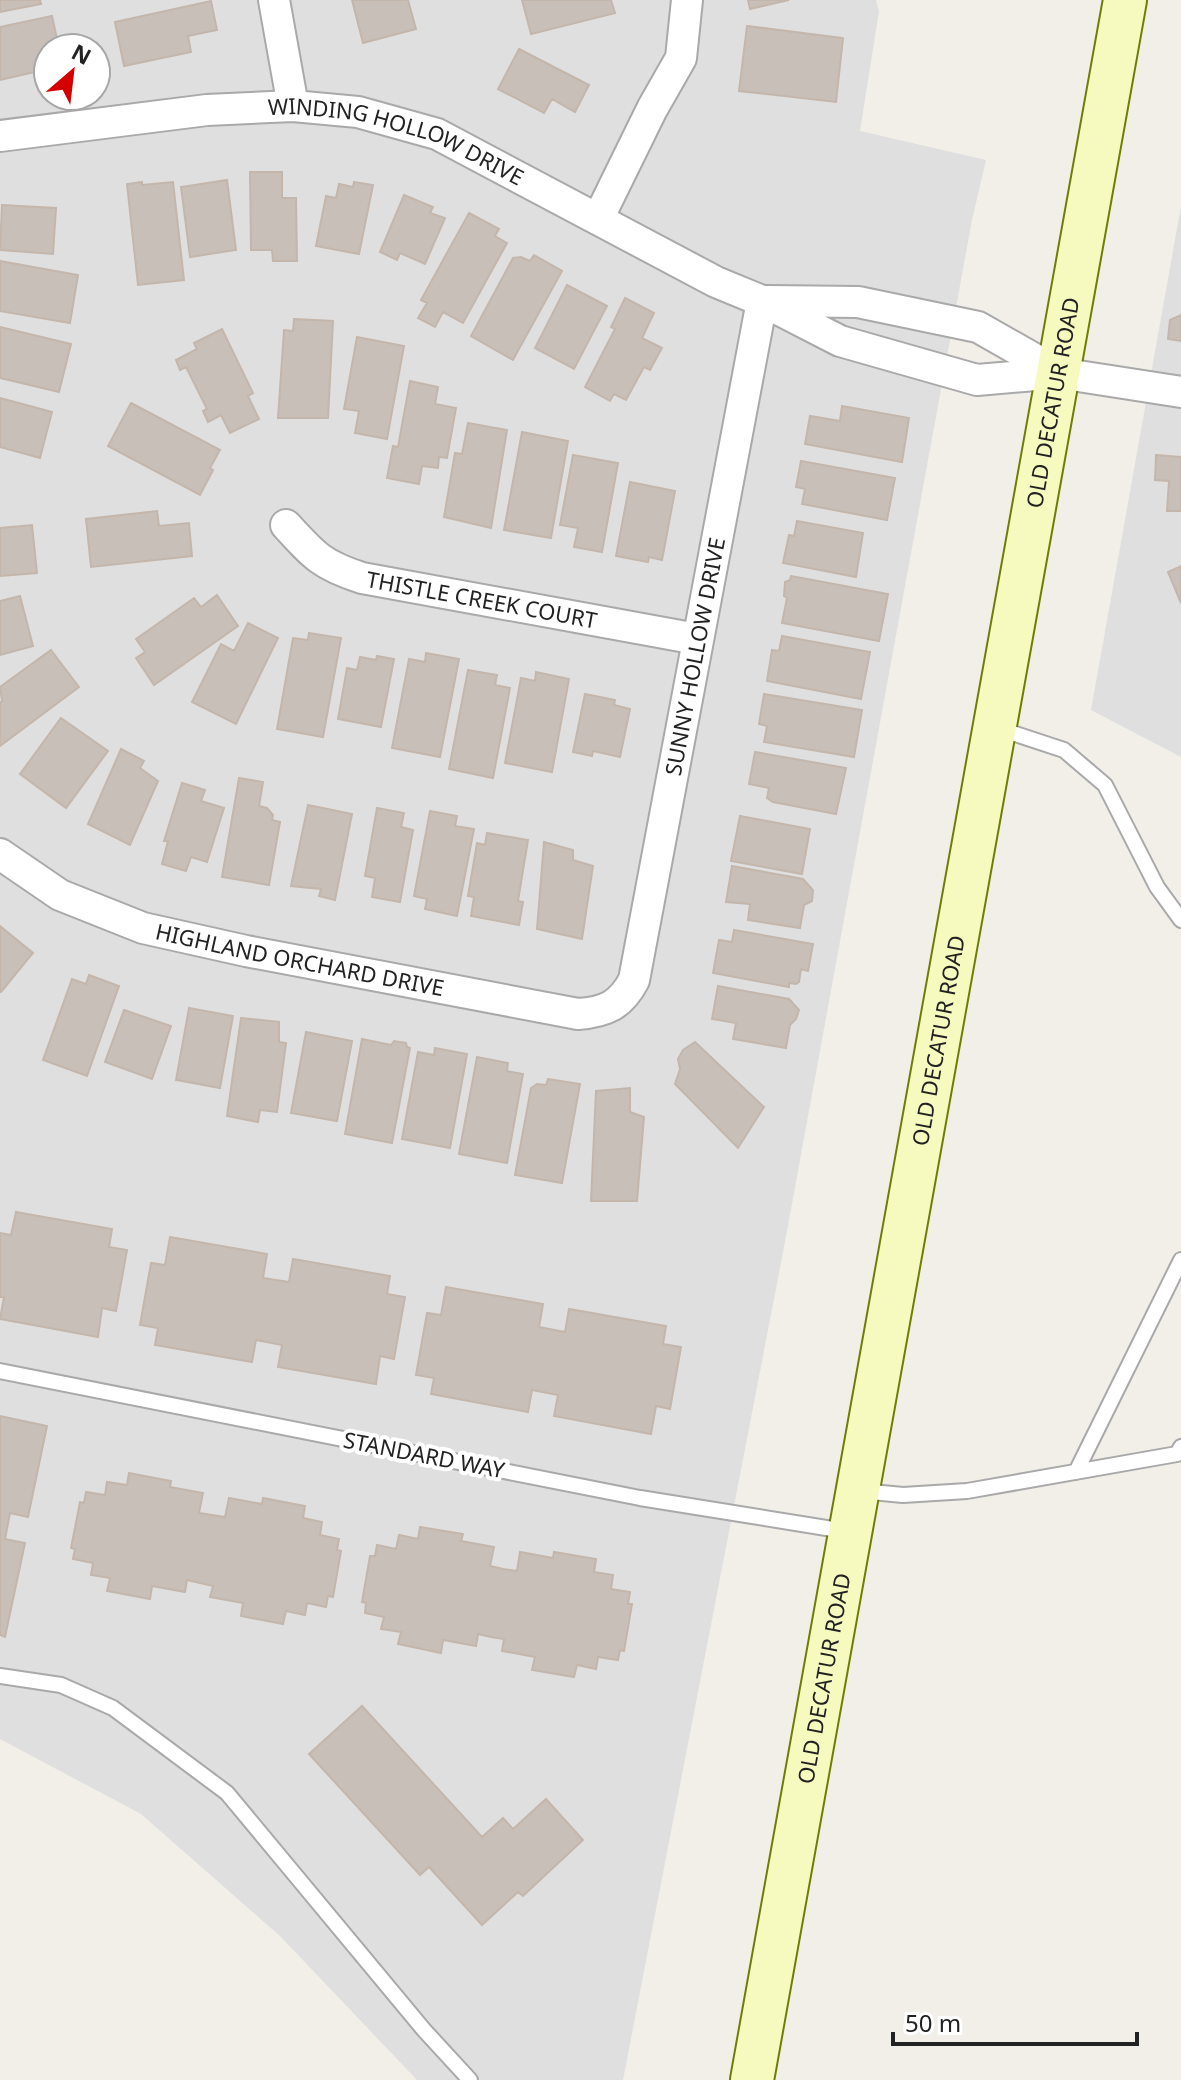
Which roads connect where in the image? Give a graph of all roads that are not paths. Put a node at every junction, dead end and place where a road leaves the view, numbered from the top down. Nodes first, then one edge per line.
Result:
1 (274, 0) edge
2 (687, 0) edge
3 (1125, 0) edge
4 (293, 106) junction
5 (0, 136) edge
6 (598, 219) junction
7 (762, 301) junction
8 (1059, 373) junction
9 (1181, 392) edge
10 (286, 525) dead end
11 (697, 639) junction
12 (994, 727) junction
13 (0, 854) edge
14 (1181, 920) edge
15 (615, 1006) joint
16 (1181, 1260) edge
17 (0, 1371) edge
18 (1181, 1447) edge
19 (1076, 1472) junction
20 (857, 1490) junction
21 (849, 1532) junction
22 (0, 1676) edge
23 (470, 2080) edge
24 (752, 2080) edge

1 - 4 street
2 - 6 street
3 - 8 street, OLD DECATUR ROAD
4 - 5 street, WINDING HOLLOW DRIVE
4 - 6 street, WINDING HOLLOW DRIVE
6 - 7 street, WINDING HOLLOW DRIVE
7 - 8 street, WINDING HOLLOW DRIVE
7 - 8 street, WINDING HOLLOW DRIVE
7 - 11 street, SUNNY HOLLOW DRIVE
8 - 9 street
8 - 12 street, OLD DECATUR ROAD
10 - 11 street, THISTLE CREEK COURT
11 - 15 street, SUNNY HOLLOW DRIVE
12 - 14 lane
12 - 20 street, OLD DECATUR ROAD
13 - 15 street, HIGHLAND ORCHARD DRIVE
16 - 19 lane
17 - 21 lane, STANDARD WAY
18 - 19 lane
19 - 20 lane
20 - 21 street, OLD DECATUR ROAD
21 - 24 street, OLD DECATUR ROAD
22 - 23 lane

